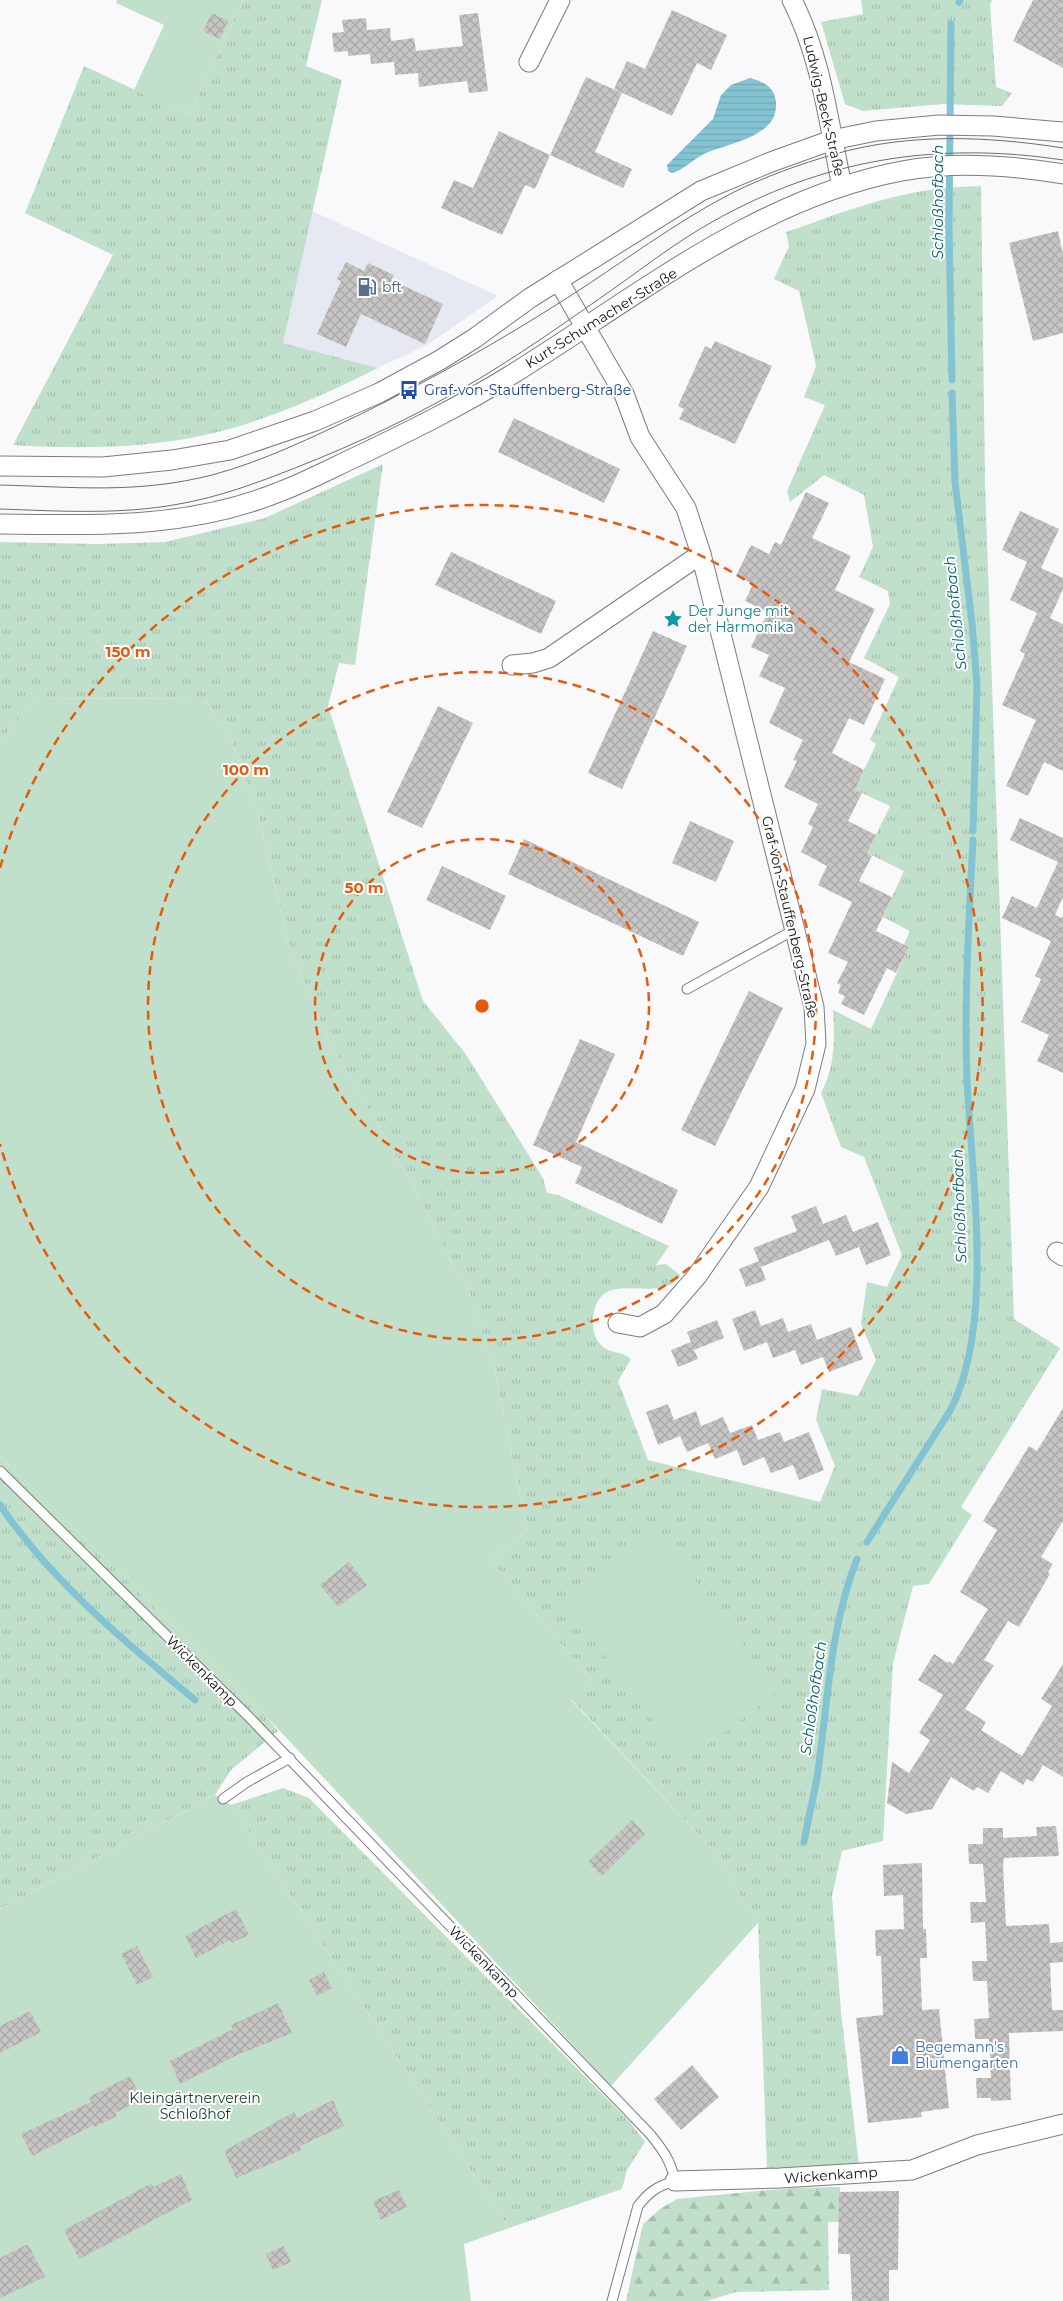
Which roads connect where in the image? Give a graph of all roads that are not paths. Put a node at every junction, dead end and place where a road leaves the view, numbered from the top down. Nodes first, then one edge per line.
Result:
1 (560, 0) edge
2 (792, 0) edge
3 (529, 62) dead end
4 (1063, 132) edge
5 (832, 140) junction
6 (1063, 174) edge
7 (850, 184) junction
8 (558, 280) junction
9 (585, 328) junction
10 (0, 466) edge
11 (0, 524) edge
12 (701, 554) junction
13 (512, 666) dead end
14 (794, 930) junction
15 (687, 989) dead end
16 (618, 1322) dead end
17 (0, 1471) edge
18 (290, 1758) junction
19 (223, 1800) dead end
20 (1063, 2124) edge
21 (675, 2181) junction
22 (612, 2301) edge

1 - 3 street
2 - 5 street, Ludwig-Beck-Straße
4 - 5 street
5 - 7 street, Ludwig-Beck-Straße
5 - 8 street
6 - 7 street, Kurt-Schumacher-Straße
7 - 9 street, Kurt-Schumacher-Straße
8 - 9 street, Graf-von-Stauffenberg-Straße
8 - 10 street
9 - 11 street, Kurt-Schumacher-Straße
9 - 12 street, Graf-von-Stauffenberg-Straße
12 - 13 street
12 - 14 street, Graf-von-Stauffenberg-Straße
14 - 15 lane
14 - 16 street, Graf-von-Stauffenberg-Straße
17 - 18 lane, Wickenkamp
18 - 19 lane
18 - 21 lane, Wickenkamp
20 - 21 street, Wickenkamp
21 - 22 lane

